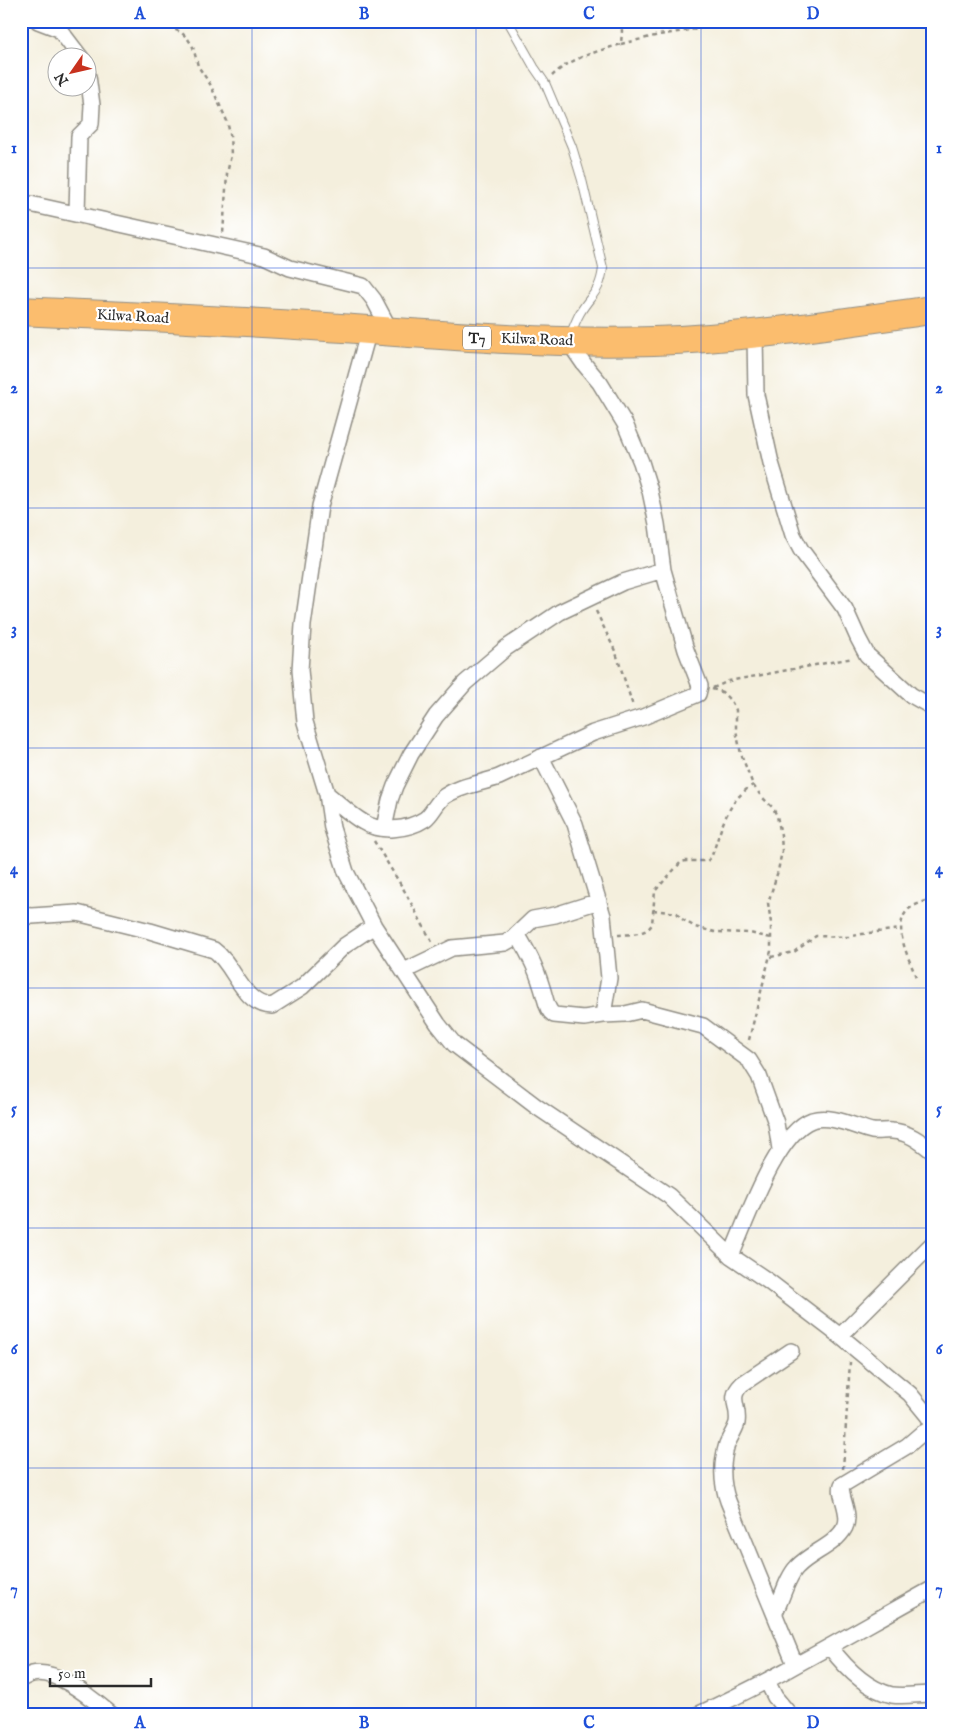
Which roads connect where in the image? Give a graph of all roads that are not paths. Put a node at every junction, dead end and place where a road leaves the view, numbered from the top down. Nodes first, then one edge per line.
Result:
1 (38, 21) edge
2 (508, 21) edge
3 (73, 48) edge
4 (91, 98) edge
5 (21, 202) edge
6 (77, 213) junction
7 (932, 310) edge
8 (21, 311) edge
9 (380, 331) junction
10 (755, 334) junction
11 (568, 341) junction
12 (663, 570) junction
13 (932, 708) edge
14 (541, 757) junction
15 (327, 794) junction
16 (384, 828) junction
17 (599, 901) junction
18 (21, 915) edge
19 (374, 926) junction
20 (517, 934) junction
21 (404, 971) junction
22 (603, 1015) junction
23 (780, 1148) junction
24 (932, 1151) edge
25 (932, 1244) edge
26 (732, 1256) junction
27 (845, 1341) junction
28 (791, 1351) dead end
29 (932, 1423) edge
30 (932, 1428) edge
31 (932, 1589) edge
32 (775, 1612) junction
33 (830, 1647) junction
34 (795, 1664) junction
35 (21, 1679) edge
36 (767, 1681) junction
37 (932, 1694) edge
38 (112, 1715) edge
39 (697, 1715) edge
40 (790, 1715) edge

1 - 3 street
2 - 11 lane
4 - 6 street
5 - 6 street
6 - 9 street
7 - 10 highway, Kilwa Road / T7
8 - 9 highway, Kilwa Road / T7
9 - 11 highway, Kilwa Road / T7
9 - 15 street
10 - 11 highway, Kilwa Road / T7
10 - 13 street
11 - 12 street
12 - 14 street
12 - 16 street
14 - 16 street
14 - 17 street
15 - 16 street
15 - 19 street
17 - 20 street
17 - 22 street
18 - 19 street
19 - 21 street
20 - 21 street
20 - 22 street
21 - 26 street
22 - 23 street
23 - 24 street
23 - 26 street
25 - 27 street
26 - 27 street
27 - 29 street
28 - 32 street
30 - 32 street
31 - 33 street
32 - 34 street
33 - 34 street
33 - 37 street
34 - 36 street
35 - 38 street
36 - 39 street
36 - 40 street

